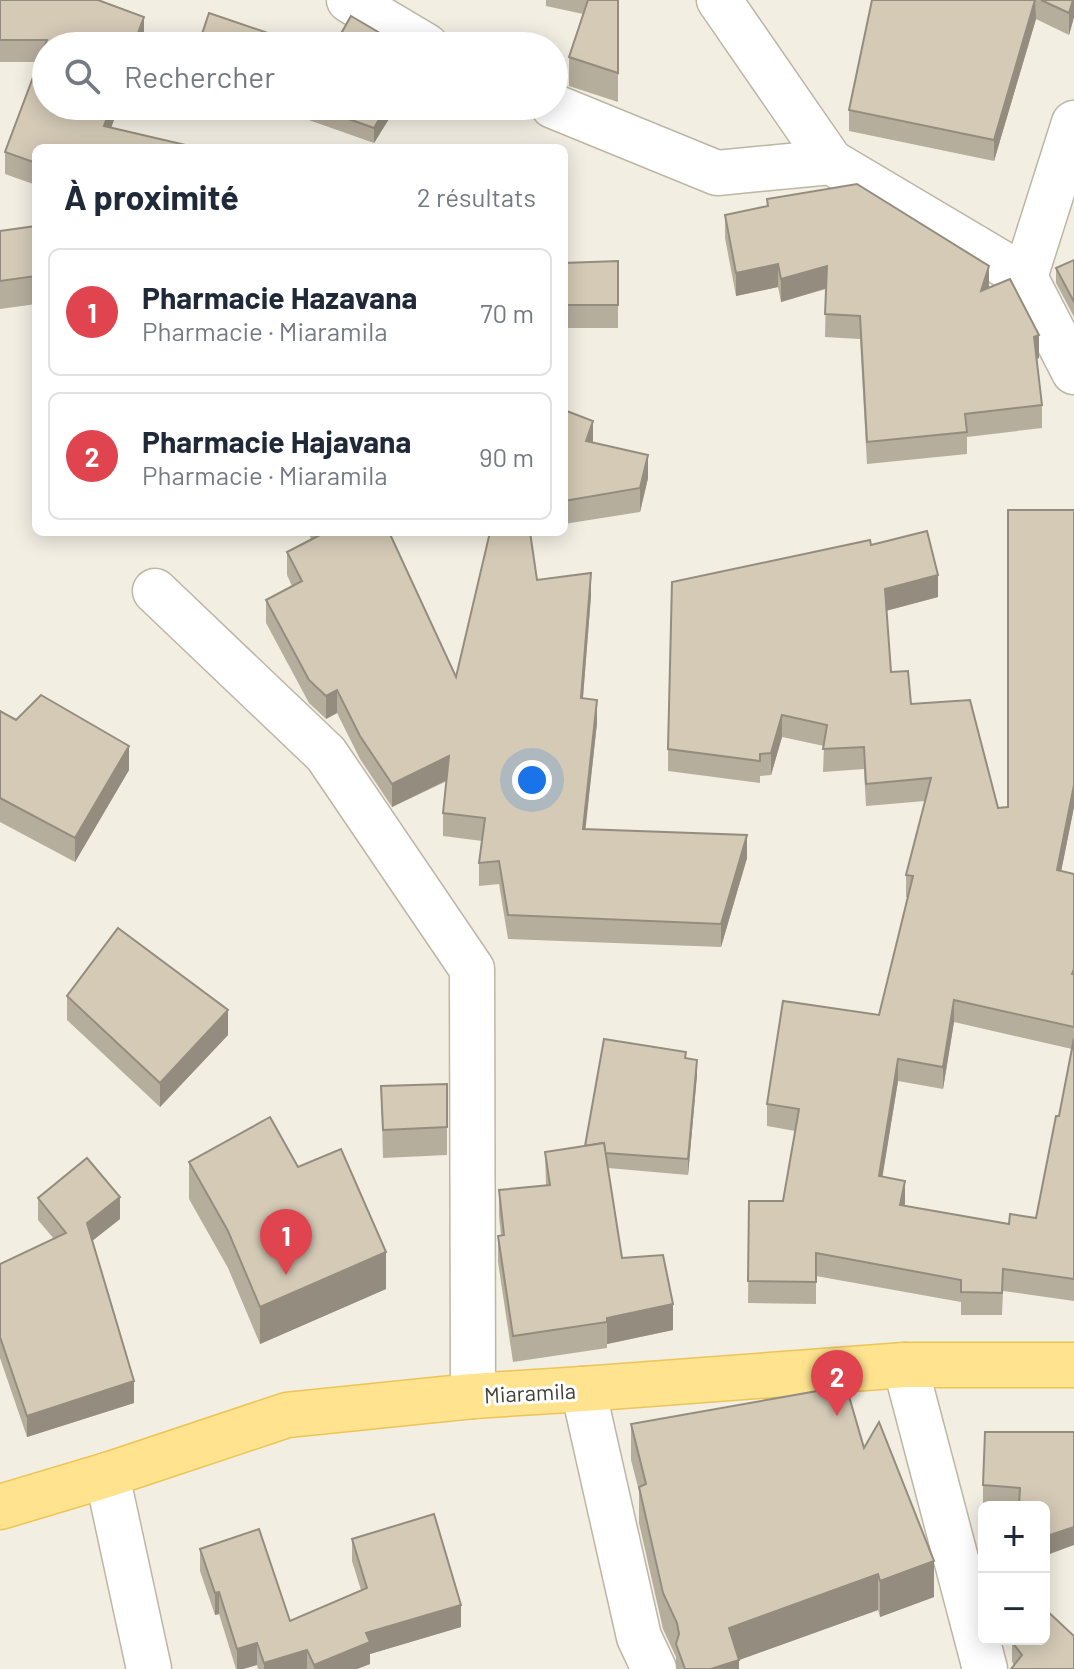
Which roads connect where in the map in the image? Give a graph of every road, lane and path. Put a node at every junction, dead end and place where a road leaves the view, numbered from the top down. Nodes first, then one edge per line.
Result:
1 (349, 0) edge
2 (719, 0) edge
3 (403, 32) edge
4 (568, 112) edge
5 (1074, 123) edge
6 (831, 162) junction
7 (1025, 277) junction
8 (1074, 372) edge
9 (155, 591) dead end
10 (905, 1365) junction
11 (1074, 1365) edge
12 (583, 1389) junction
13 (473, 1396) junction
14 (107, 1475) junction
15 (0, 1507) edge
16 (149, 1669) edge
17 (654, 1669) edge
18 (985, 1669) edge

1 - 3 street
2 - 6 street
4 - 6 street
5 - 7 street
6 - 7 street
7 - 8 street
9 - 13 street
10 - 11 main road, Miaramila
10 - 12 main road, Miaramila
10 - 18 street
12 - 13 main road, Miaramila
12 - 17 street
13 - 14 main road, Miaramila
14 - 15 main road, Miaramila
14 - 16 street

